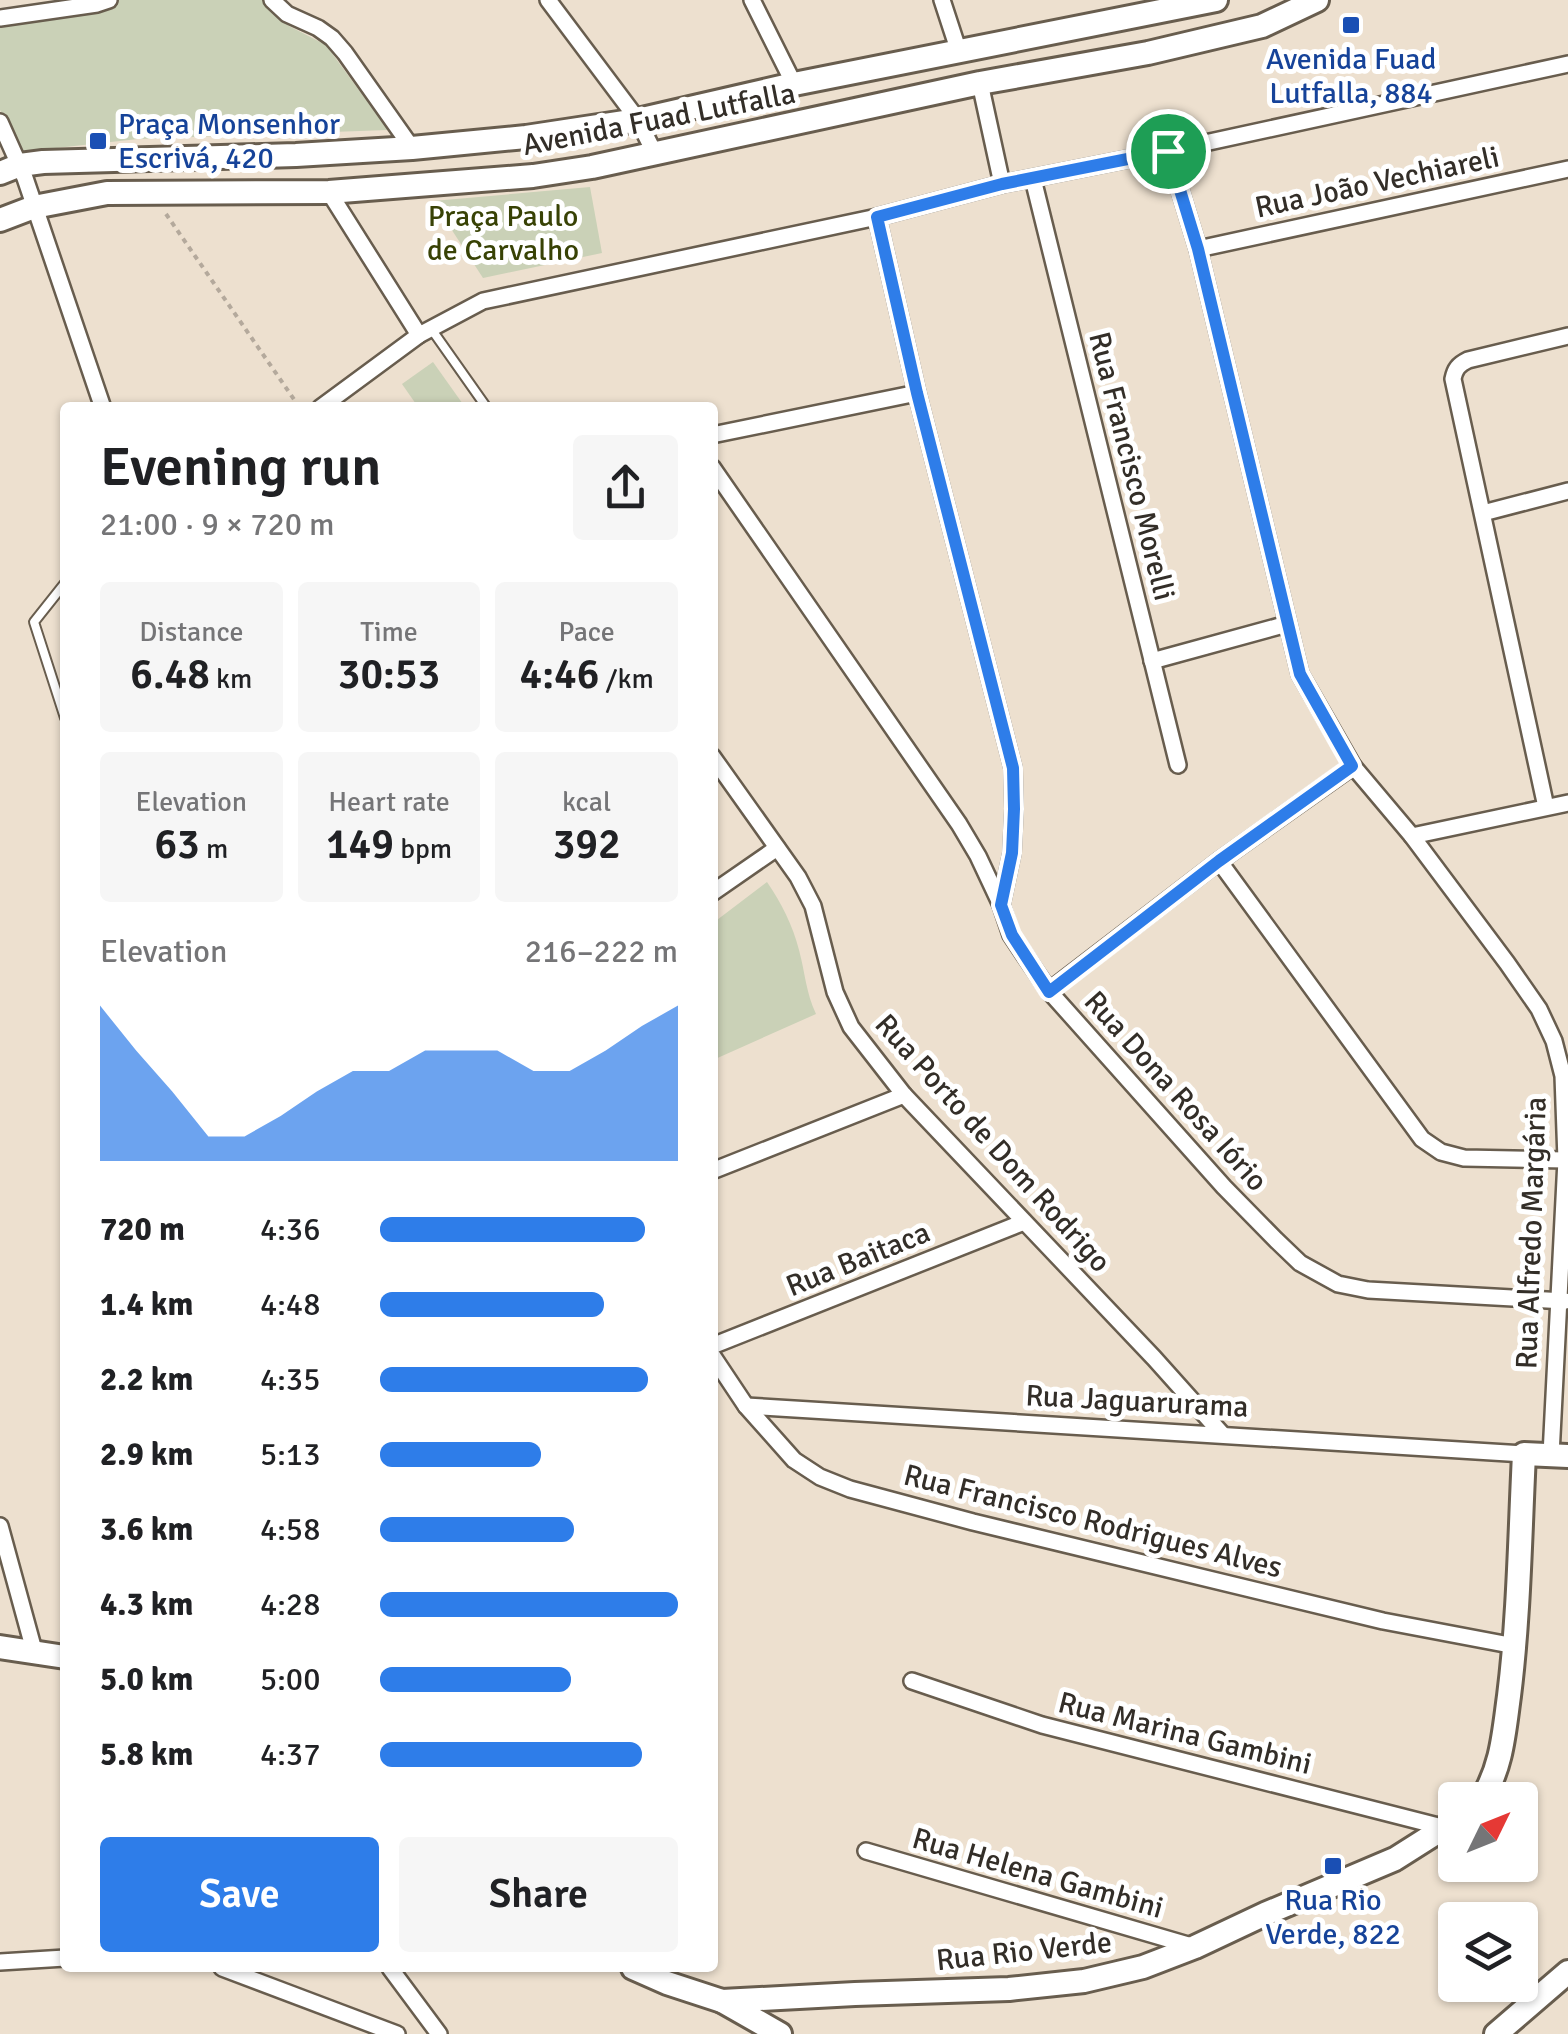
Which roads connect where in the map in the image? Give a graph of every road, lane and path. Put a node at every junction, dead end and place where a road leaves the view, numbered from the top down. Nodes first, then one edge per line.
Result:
1 (109, 0) edge
2 (272, 0) edge
3 (548, 0) edge
4 (752, 0) edge
5 (942, 0) edge
6 (1216, 0) edge
7 (1318, 0) edge
8 (0, 18) edge
9 (958, 52) junction
10 (1568, 64) edge
11 (980, 83) junction
12 (794, 84) junction
13 (638, 120) junction
14 (0, 122) edge
15 (412, 148) junction
16 (1168, 151) junction
17 (655, 154) junction
18 (10, 169) edge
19 (1568, 169) edge
20 (1033, 179) junction
21 (1002, 184) junction
22 (329, 192) junction
23 (154, 193) junction
24 (34, 207) junction
25 (877, 217) junction
26 (0, 220) edge
27 (1198, 249) junction
28 (425, 331) junction
29 (1568, 336) edge
30 (917, 393) junction
31 (101, 402) edge
32 (296, 402) edge
33 (328, 402) edge
34 (482, 402) edge
35 (718, 434) edge
36 (718, 476) edge
37 (1568, 491) edge
38 (1483, 513) junction
39 (60, 589) edge
40 (1287, 624) junction
41 (1152, 661) junction
42 (60, 703) edge
43 (718, 765) edge
44 (1178, 766) dead end
45 (1352, 766) junction
46 (1568, 803) edge
47 (1546, 808) junction
48 (1412, 836) junction
49 (776, 848) junction
50 (1219, 861) junction
51 (718, 889) edge
52 (1001, 905) junction
53 (1049, 992) junction
54 (904, 1094) junction
55 (1566, 1160) edge
56 (718, 1169) edge
57 (1024, 1222) junction
58 (1563, 1301) edge
59 (718, 1344) edge
60 (718, 1365) edge
61 (746, 1406) junction
62 (1222, 1434) junction
63 (1524, 1454) junction
64 (1559, 1456) edge
65 (0, 1526) edge
66 (1516, 1646) junction
67 (0, 1647) edge
68 (35, 1654) junction
69 (60, 1656) edge
70 (912, 1681) dead end
71 (1492, 1782) edge
72 (1438, 1821) edge
73 (1438, 1831) edge
74 (866, 1851) dead end
75 (1195, 1947) junction
76 (60, 1958) edge
77 (0, 1962) edge
78 (233, 1972) edge
79 (393, 1972) edge
80 (642, 1972) edge
81 (1568, 1972) edge
82 (828, 1995) junction
83 (722, 2001) junction
84 (397, 2034) edge
85 (439, 2034) edge
86 (780, 2034) edge
87 (789, 2034) edge
88 (1496, 2034) edge

1 - 8 street
2 - 15 street
3 - 13 street
4 - 12 street
5 - 9 street
6 - 9 main road, Avenida Fuad Lutfalla
7 - 11 main road, Avenida Fuad Lutfalla
9 - 12 main road, Avenida Fuad Lutfalla
10 - 16 street
11 - 17 main road, Avenida Fuad Lutfalla
11 - 21 street
12 - 13 main road, Avenida Fuad Lutfalla
13 - 15 main road, Avenida Fuad Lutfalla
13 - 17 street
14 - 18 street
15 - 18 main road, Avenida Fuad Lutfalla
16 - 20 street
16 - 27 street, Rua Alfredo Margária
17 - 22 main road, Avenida Fuad Lutfalla
18 - 24 street
19 - 27 street, Rua João Vechiareli
20 - 21 street
20 - 41 street, Rua Francisco Morelli
21 - 25 street
22 - 23 main road, Avenida Fuad Lutfalla
22 - 28 street
23 - 24 main road, Avenida Fuad Lutfalla
23 - 32 path
24 - 26 main road, Avenida Fuad Lutfalla
24 - 31 street
25 - 28 street
25 - 30 street
27 - 40 street, Rua Alfredo Margária
28 - 33 street
28 - 34 lane
29 - 38 street
30 - 35 street
30 - 52 street
36 - 52 street, Rua Dona Rosa Iório
37 - 38 street
38 - 47 street
39 - 42 lane
40 - 41 street
40 - 45 street, Rua Alfredo Margária
41 - 44 street, Rua Francisco Morelli
43 - 49 street, Rua Porto de Dom Rodrigo
45 - 48 street, Rua Alfredo Margária
45 - 50 street
46 - 47 street
47 - 48 street
48 - 55 street, Rua Alfredo Margária
49 - 51 street
49 - 54 street, Rua Porto de Dom Rodrigo
50 - 53 street
50 - 55 street
52 - 53 street, Rua Dona Rosa Iório
53 - 58 street, Rua Dona Rosa Iório
54 - 56 street
54 - 57 street, Rua Porto de Dom Rodrigo
55 - 58 street, Rua Alfredo Margária
57 - 59 street, Rua Baitaca
57 - 62 street, Rua Porto de Dom Rodrigo
58 - 64 street, Rua Alfredo Margária
60 - 61 street, Rua Francisco Rodrigues Alves
61 - 62 street, Rua Jaguarurama
61 - 66 street, Rua Francisco Rodrigues Alves
62 - 63 street, Rua Jaguarurama
63 - 64 main road
63 - 66 main road
65 - 68 street
66 - 71 main road
67 - 68 main road
68 - 69 main road
70 - 72 street, Rua Marina Gambini
73 - 75 main road, Rua Rio Verde
74 - 75 street, Rua Helena Gambini
75 - 82 main road, Rua Rio Verde
76 - 77 street
78 - 84 street
79 - 85 street
80 - 83 main road, Rua Rio Verde
81 - 88 main road
82 - 83 main road, Rua Rio Verde
82 - 87 main road
83 - 86 main road

